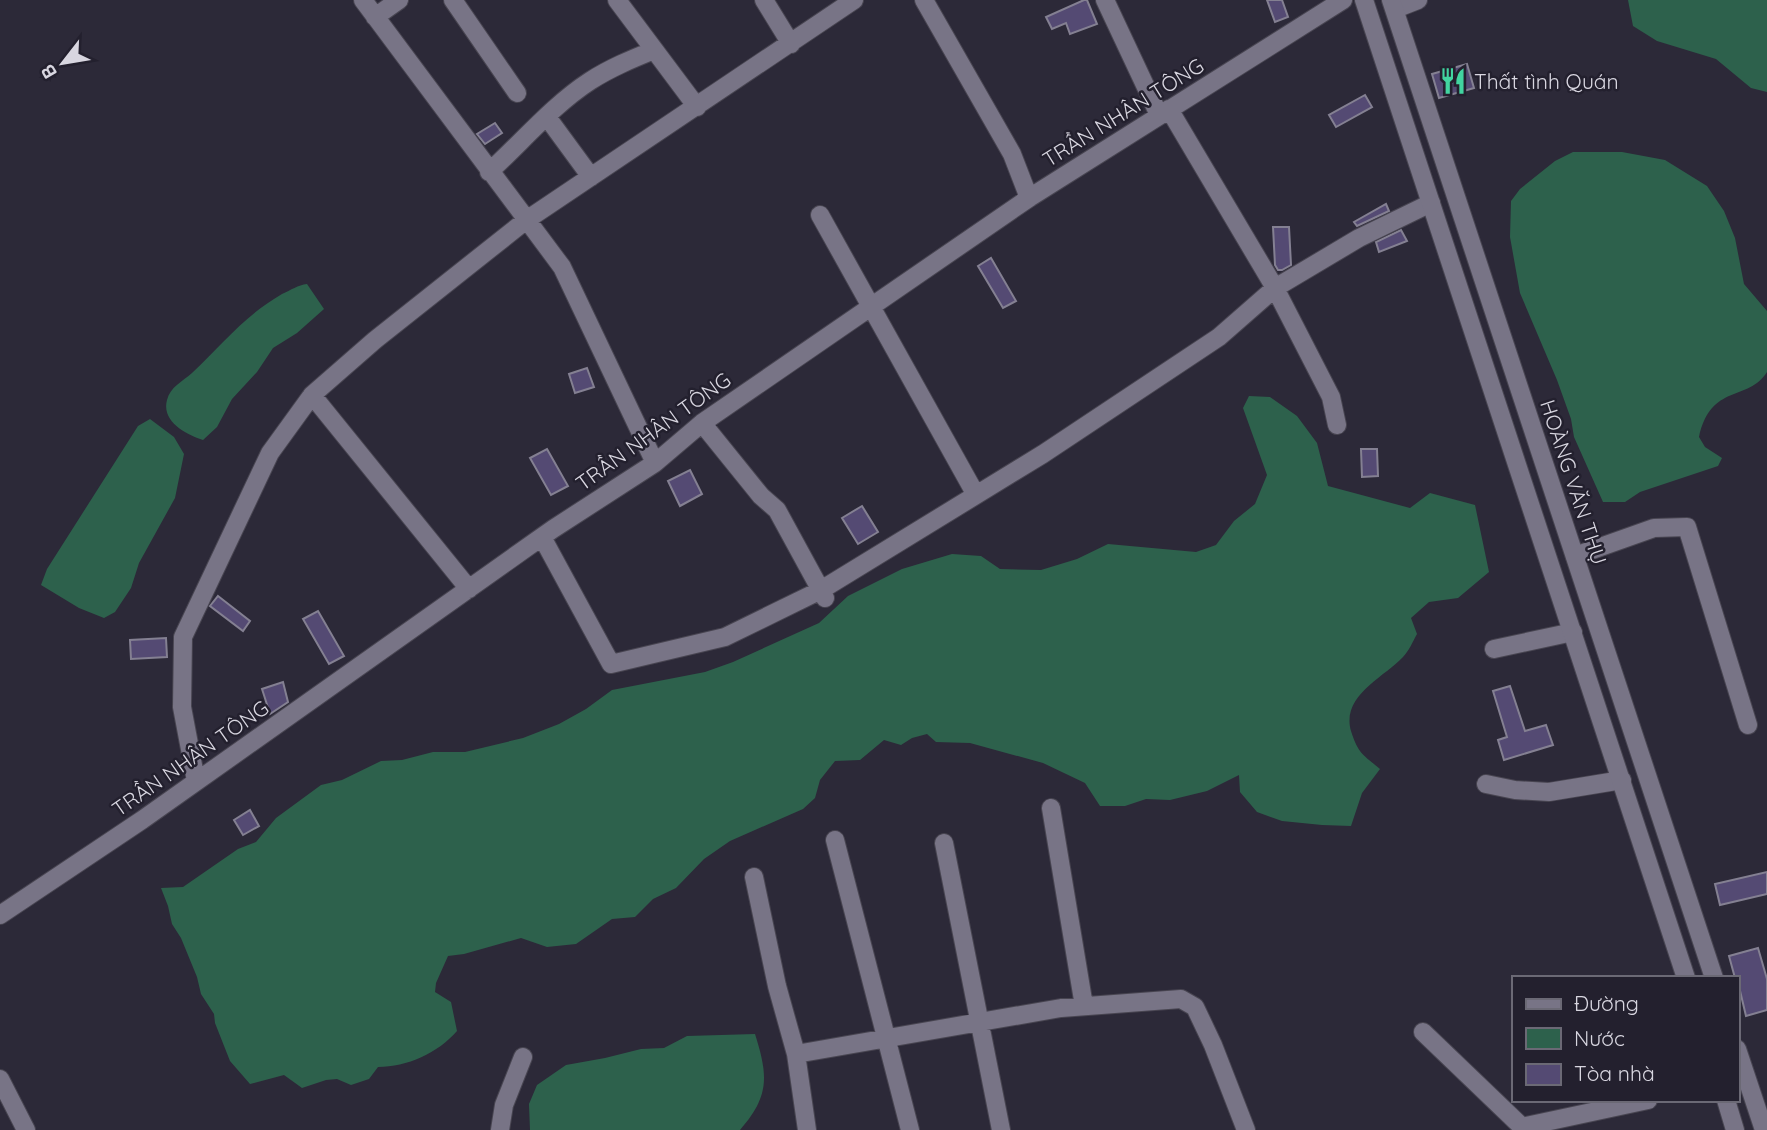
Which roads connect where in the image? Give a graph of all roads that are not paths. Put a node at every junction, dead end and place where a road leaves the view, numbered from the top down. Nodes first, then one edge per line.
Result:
1 (363, 0) edge
2 (399, 0) edge
3 (453, 0) edge
4 (617, 0) edge
5 (764, 0) edge
6 (854, 0) edge
7 (924, 0) edge
8 (1105, 0) edge
9 (1343, 0) edge
10 (1364, 0) edge
11 (1418, 0) edge
12 (1393, 4) edge
13 (375, 17) junction
14 (791, 44) junction
15 (654, 50) junction
16 (517, 93) dead end
17 (696, 107) junction
18 (1164, 112) junction
19 (547, 117) junction
20 (489, 172) junction
21 (591, 177) junction
22 (1029, 198) junction
23 (1432, 203) junction
24 (820, 215) dead end
25 (525, 221) junction
26 (1275, 288) junction
27 (872, 307) junction
28 (1501, 333) junction
29 (1477, 341) junction
30 (312, 395) junction
31 (702, 422) junction
32 (1337, 425) dead end
33 (655, 463) junction
34 (976, 495) junction
35 (542, 537) junction
36 (1575, 556) junction
37 (468, 589) junction
38 (823, 594) junction
39 (1573, 632) junction
40 (1494, 649) dead end
41 (1748, 725) dead end
42 (1622, 780) junction
43 (196, 781) junction
44 (1486, 784) dead end
45 (1051, 808) dead end
46 (835, 840) dead end
47 (944, 843) dead end
48 (754, 877) dead end
49 (1688, 898) junction
50 (1663, 907) junction
51 (0, 915) edge
52 (1685, 976) edge
53 (1713, 976) edge
54 (1084, 1006) junction
55 (978, 1021) junction
56 (1423, 1032) dead end
57 (886, 1037) junction
58 (796, 1054) junction
59 (1739, 1055) edge
60 (523, 1057) dead end
61 (0, 1079) edge
62 (1639, 1102) edge
63 (1727, 1102) edge
64 (1521, 1128) edge
65 (26, 1130) edge
66 (500, 1130) edge
67 (807, 1130) edge
68 (910, 1130) edge
69 (1001, 1130) edge
70 (1246, 1130) edge
71 (1735, 1130) edge
72 (1764, 1130) edge

1 - 13 street
2 - 13 street
3 - 16 street
4 - 15 street
5 - 14 street
6 - 14 street
7 - 22 street
8 - 18 street
9 - 18 street, TRẦN NHÂN TÔNG
10 - 23 street
11 - 12 street
12 - 28 street, HOÀNG VĂN THỤ
13 - 20 street
14 - 17 street
15 - 17 street
15 - 19 street
17 - 21 street
18 - 22 street, TRẦN NHÂN TÔNG
18 - 26 street
19 - 20 street
19 - 21 street
20 - 25 street
21 - 25 street
22 - 27 street, TRẦN NHÂN TÔNG
23 - 26 street
23 - 29 street
24 - 27 street
25 - 30 street
25 - 33 street
26 - 32 street
26 - 34 street
27 - 31 street, TRẦN NHÂN TÔNG
27 - 34 street
28 - 29 street
28 - 36 street, HOÀNG VĂN THỤ
29 - 39 street
30 - 37 street
30 - 43 street
31 - 33 street, TRẦN NHÂN TÔNG
31 - 38 street
33 - 35 street, TRẦN NHÂN TÔNG
34 - 38 street
35 - 37 street, TRẦN NHÂN TÔNG
35 - 38 street
36 - 41 street
36 - 49 street, HOÀNG VĂN THỤ
37 - 43 street, TRẦN NHÂN TÔNG
39 - 40 street
39 - 42 street
42 - 44 street
42 - 50 street
43 - 51 street, TRẦN NHÂN TÔNG
45 - 54 street
46 - 57 street
47 - 55 street
48 - 58 street
49 - 50 street
49 - 53 street, HOÀNG VĂN THỤ
50 - 52 street
54 - 55 street
54 - 70 street
55 - 57 street
55 - 69 street
56 - 64 street
57 - 58 street
57 - 68 street
58 - 67 street
59 - 72 street
60 - 66 street
61 - 65 street
62 - 64 street
63 - 71 street

